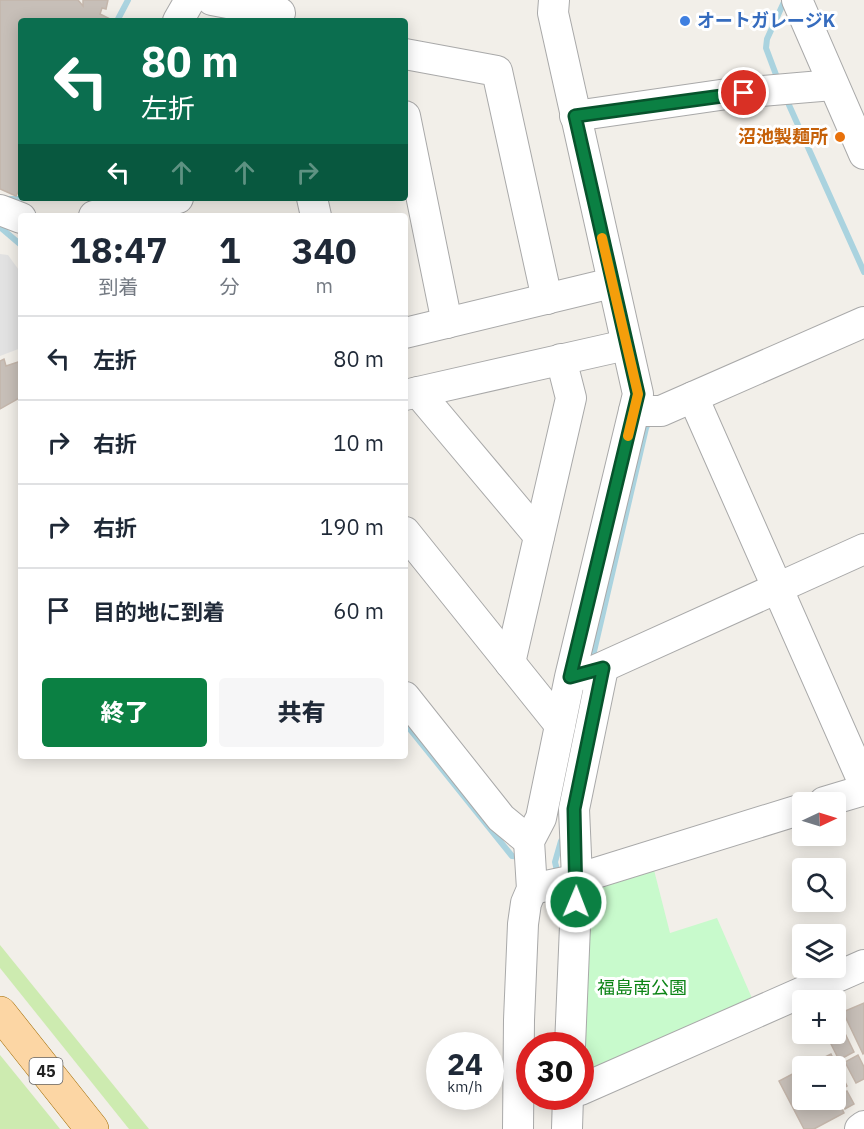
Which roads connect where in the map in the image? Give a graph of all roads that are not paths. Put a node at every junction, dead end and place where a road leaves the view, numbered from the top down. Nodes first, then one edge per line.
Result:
1 (190, 0) edge
2 (212, 0) edge
3 (554, 0) edge
4 (797, 0) edge
5 (280, 11) edge
6 (180, 18) edge
7 (408, 55) edge
8 (846, 96) edge
9 (575, 116) junction
10 (408, 131) edge
11 (864, 154) edge
12 (150, 201) edge
13 (123, 204) edge
14 (101, 213) edge
15 (612, 284) junction
16 (547, 299) junction
17 (864, 321) edge
18 (447, 323) junction
19 (408, 332) edge
20 (626, 345) junction
21 (561, 359) junction
22 (412, 393) edge
23 (693, 398) junction
24 (645, 411) junction
25 (408, 536) edge
26 (539, 536) junction
27 (864, 549) edge
28 (776, 587) junction
29 (510, 663) junction
30 (587, 673) junction
31 (408, 701) edge
32 (560, 725) junction
33 (864, 784) edge
34 (864, 790) edge
35 (846, 795) edge
36 (792, 811) edge
37 (546, 871) junction
38 (864, 965) edge
39 (0, 1013) edge
40 (568, 1032) edge
41 (594, 1084) edge
42 (568, 1110) edge
43 (864, 1126) edge
44 (92, 1129) edge
45 (518, 1129) edge
46 (567, 1129) edge
47 (860, 1129) edge

1 - 6 street
2 - 5 street
3 - 9 street
4 - 8 street
7 - 16 street
8 - 9 street
8 - 11 street
9 - 15 street
10 - 18 street
12 - 13 street
13 - 14 street
15 - 16 street
15 - 20 street
16 - 18 street
17 - 23 street
18 - 19 street
20 - 21 street
20 - 24 street
21 - 22 street
21 - 26 street
22 - 26 street
23 - 24 street
23 - 28 street
24 - 30 street
25 - 29 street
26 - 29 street
27 - 28 street
28 - 30 street
28 - 33 street
29 - 32 street
30 - 32 street
30 - 37 street
31 - 37 street
32 - 37 street
34 - 35 street
36 - 37 street
37 - 40 street
37 - 45 street
38 - 41 street
39 - 44 main road, 45
42 - 46 street
43 - 47 street

